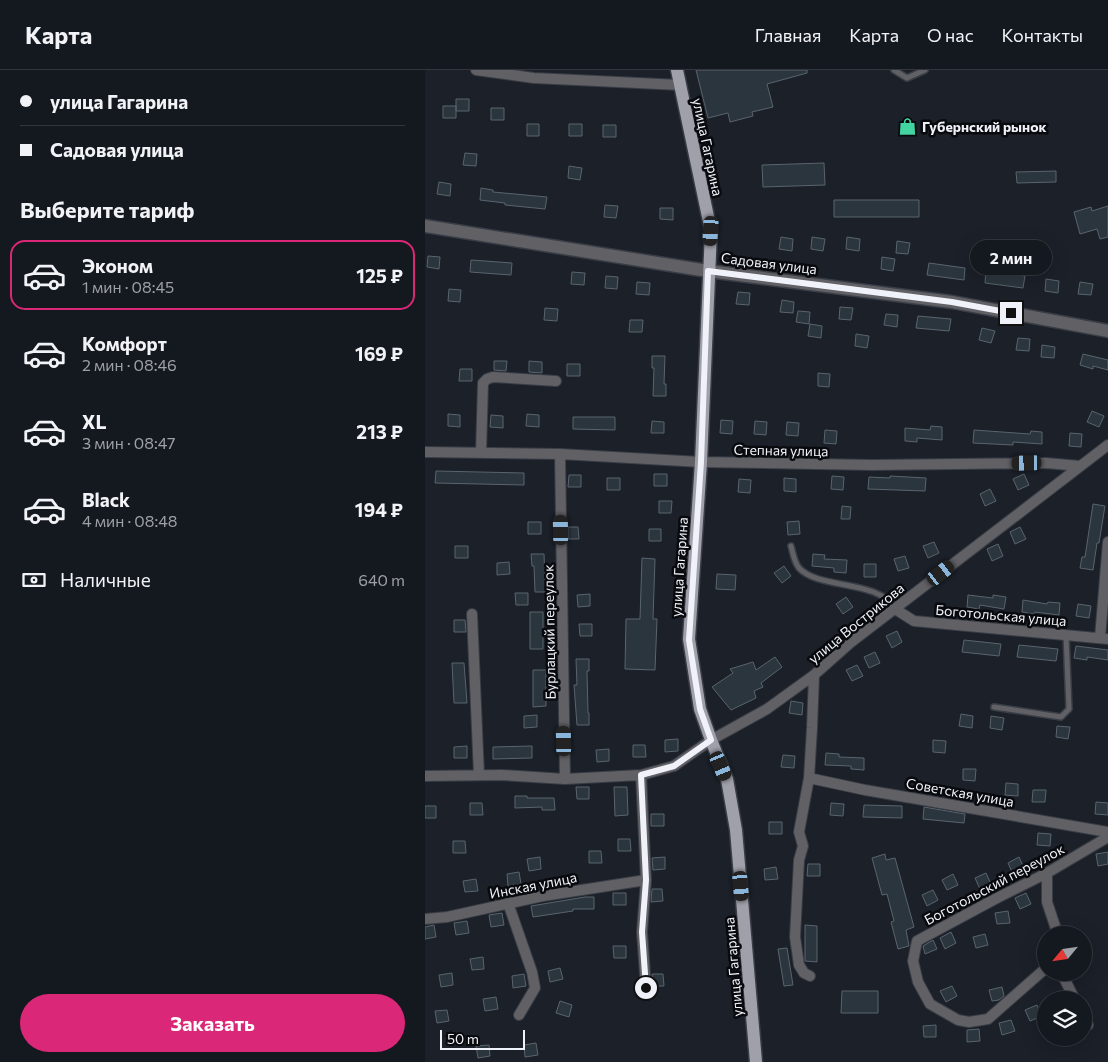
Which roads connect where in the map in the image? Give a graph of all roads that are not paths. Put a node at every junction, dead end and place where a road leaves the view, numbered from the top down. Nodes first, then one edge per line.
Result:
1 (476, 70) edge
2 (677, 70) edge
3 (894, 70) edge
4 (925, 70) edge
5 (680, 85) junction
6 (425, 226) edge
7 (708, 271) junction
8 (1108, 331) edge
9 (556, 381) dead end
10 (1108, 445) edge
11 (425, 452) edge
12 (481, 453) junction
13 (560, 454) junction
14 (701, 462) junction
15 (1080, 466) junction
16 (1108, 542) edge
17 (791, 546) dead end
18 (895, 609) junction
19 (472, 614) dead end
20 (1066, 635) junction
21 (1104, 638) edge
22 (814, 675) junction
23 (995, 708) dead end
24 (711, 740) junction
25 (479, 775) junction
26 (641, 775) junction
27 (425, 776) edge
28 (809, 778) junction
29 (565, 779) junction
30 (1108, 832) edge
31 (1108, 837) edge
32 (1047, 874) junction
33 (646, 880) junction
34 (508, 903) junction
35 (425, 919) edge
36 (1055, 926) edge
37 (810, 976) dead end
38 (1037, 976) edge
39 (646, 988) dead end
40 (519, 1015) dead end
41 (756, 1062) edge

1 - 5 street
2 - 5 main road, улица Гагарина
3 - 4 lane
5 - 7 main road, улица Гагарина
6 - 7 street, Садовая улица
7 - 8 street, Садовая улица
7 - 14 main road, улица Гагарина
9 - 12 street
10 - 15 street, улица Вострикова
11 - 12 street, Степная улица
12 - 13 street, Степная улица
13 - 14 street, Степная улица
13 - 29 street, Бурлацкий переулок
14 - 15 street, Степная улица
14 - 24 main road, улица Гагарина
15 - 18 street, улица Вострикова
16 - 21 street
17 - 18 lane
18 - 20 street, Боготольская улица
18 - 22 street, улица Вострикова
19 - 25 street
20 - 21 street, Боготольская улица
20 - 23 lane
22 - 24 street, улица Вострикова
22 - 28 street
24 - 26 street, улица Вострикова
24 - 41 main road, улица Гагарина
25 - 27 street, улица Вострикова
25 - 29 street, улица Вострикова
26 - 29 street, улица Вострикова
26 - 33 street
28 - 30 street, Советская улица
28 - 37 street
31 - 32 street, Боготольский переулок
32 - 36 street
32 - 38 street, Боготольский переулок
33 - 34 street, Инская улица
33 - 39 street
34 - 35 street, Инская улица
34 - 40 street

